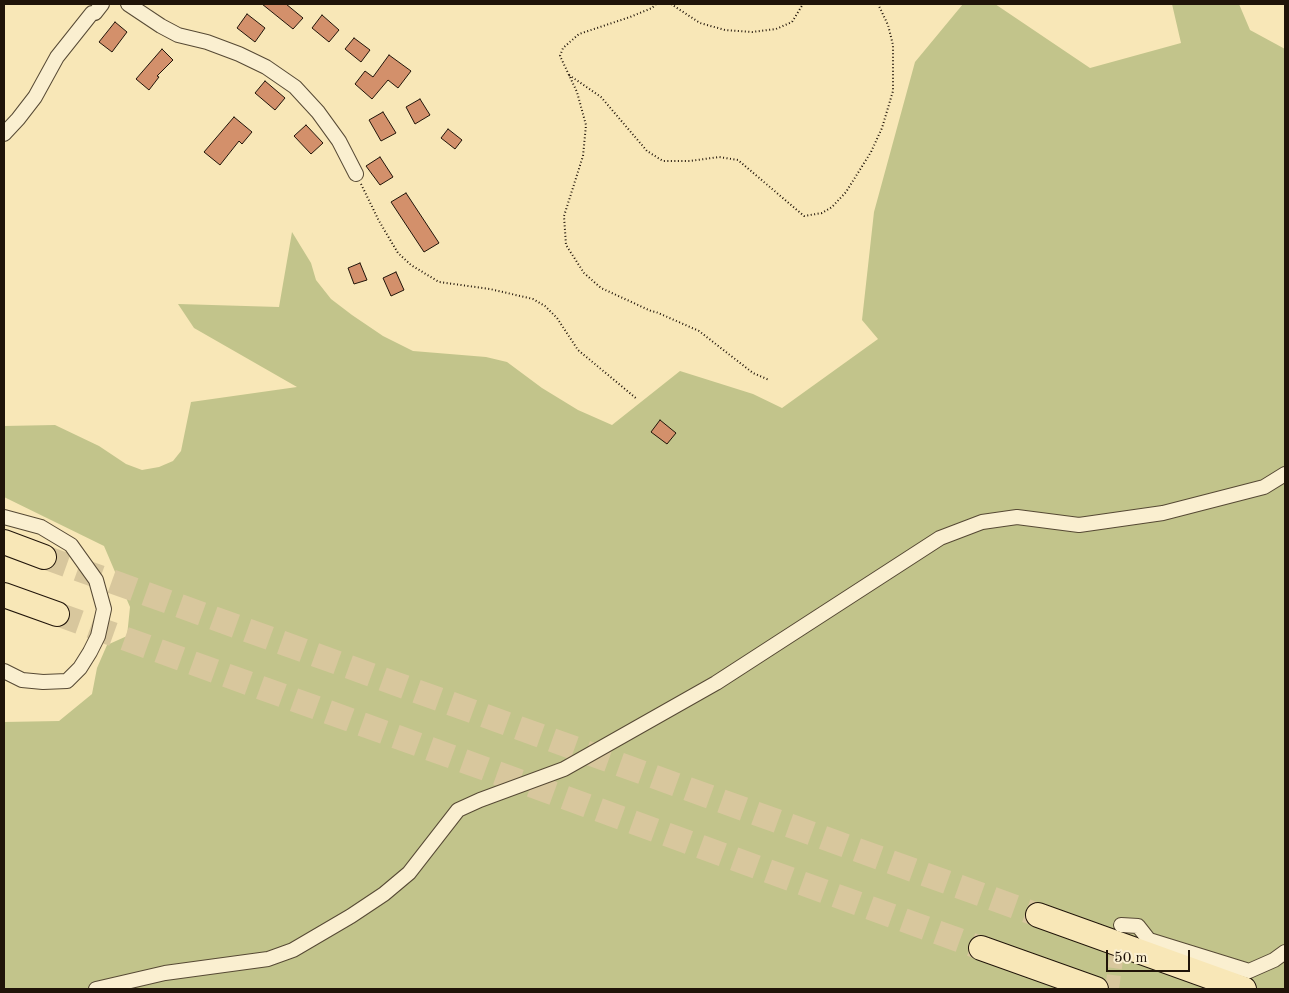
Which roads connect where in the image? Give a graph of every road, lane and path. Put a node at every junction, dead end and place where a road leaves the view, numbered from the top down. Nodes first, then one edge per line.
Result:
1 (102, 4) edge
2 (128, 4) edge
3 (656, 4) edge
4 (671, 4) edge
5 (803, 4) edge
6 (878, 4) edge
7 (567, 74) junction
8 (4, 134) edge
9 (356, 174) joint
10 (769, 380) dead end
11 (637, 399) dead end
12 (1285, 474) edge
13 (4, 517) edge
14 (4, 542) edge
15 (44, 557) tunnel mouth
16 (4, 595) edge
17 (57, 614) tunnel mouth
18 (4, 671) edge
19 (1038, 915) tunnel mouth
20 (1121, 926) dead end
21 (981, 948) tunnel mouth
22 (1285, 952) edge
23 (96, 989) edge
24 (1096, 989) edge
25 (1244, 989) edge

1 - 8 street
2 - 9 street
3 - 7 path
4 - 5 path
6 - 7 path
7 - 10 path
9 - 11 path
12 - 23 street
13 - 18 street
14 - 15 highway
16 - 17 highway
19 - 25 highway
20 - 22 street
21 - 24 highway

